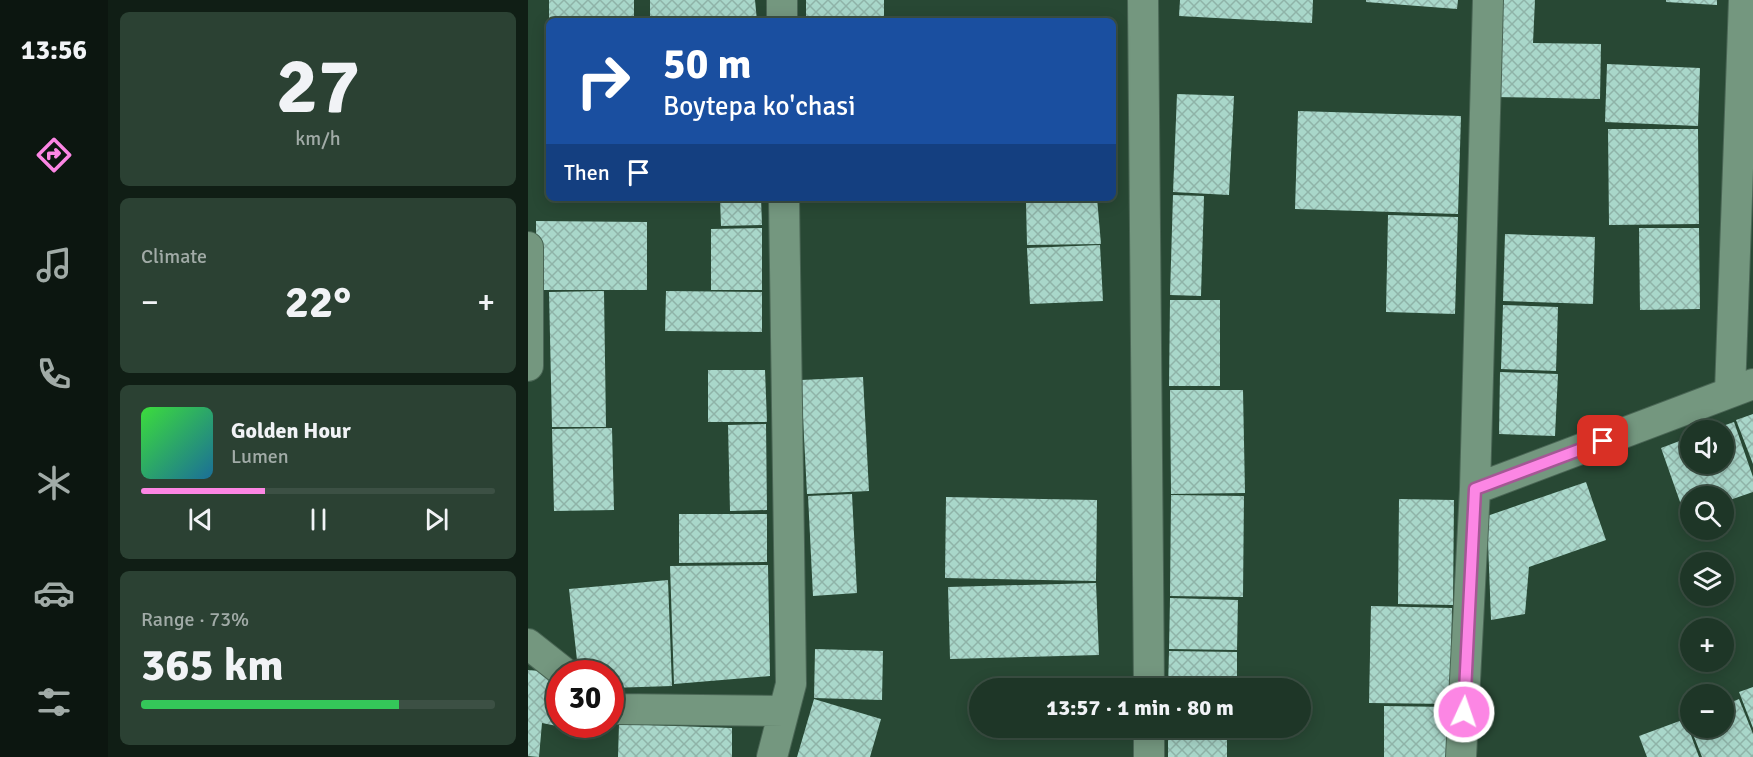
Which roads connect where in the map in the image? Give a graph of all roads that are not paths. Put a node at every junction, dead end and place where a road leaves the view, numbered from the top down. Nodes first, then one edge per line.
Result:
1 (782, 0) edge
2 (1143, 0) edge
3 (1488, 0) edge
4 (1744, 0) edge
5 (782, 18) edge
6 (784, 201) edge
7 (528, 264) edge
8 (528, 366) edge
9 (1742, 388) edge
10 (1475, 489) junction
11 (528, 644) edge
12 (548, 660) edge
13 (1149, 678) edge
14 (624, 709) edge
15 (784, 711) junction
16 (1149, 738) edge
17 (772, 757) edge
18 (1149, 757) edge
19 (1461, 757) edge

1 - 5 street
2 - 13 street
3 - 10 street
4 - 9 street
6 - 15 street
7 - 8 street
9 - 10 street
10 - 19 street
11 - 12 street
14 - 15 street
15 - 17 street
16 - 18 street

